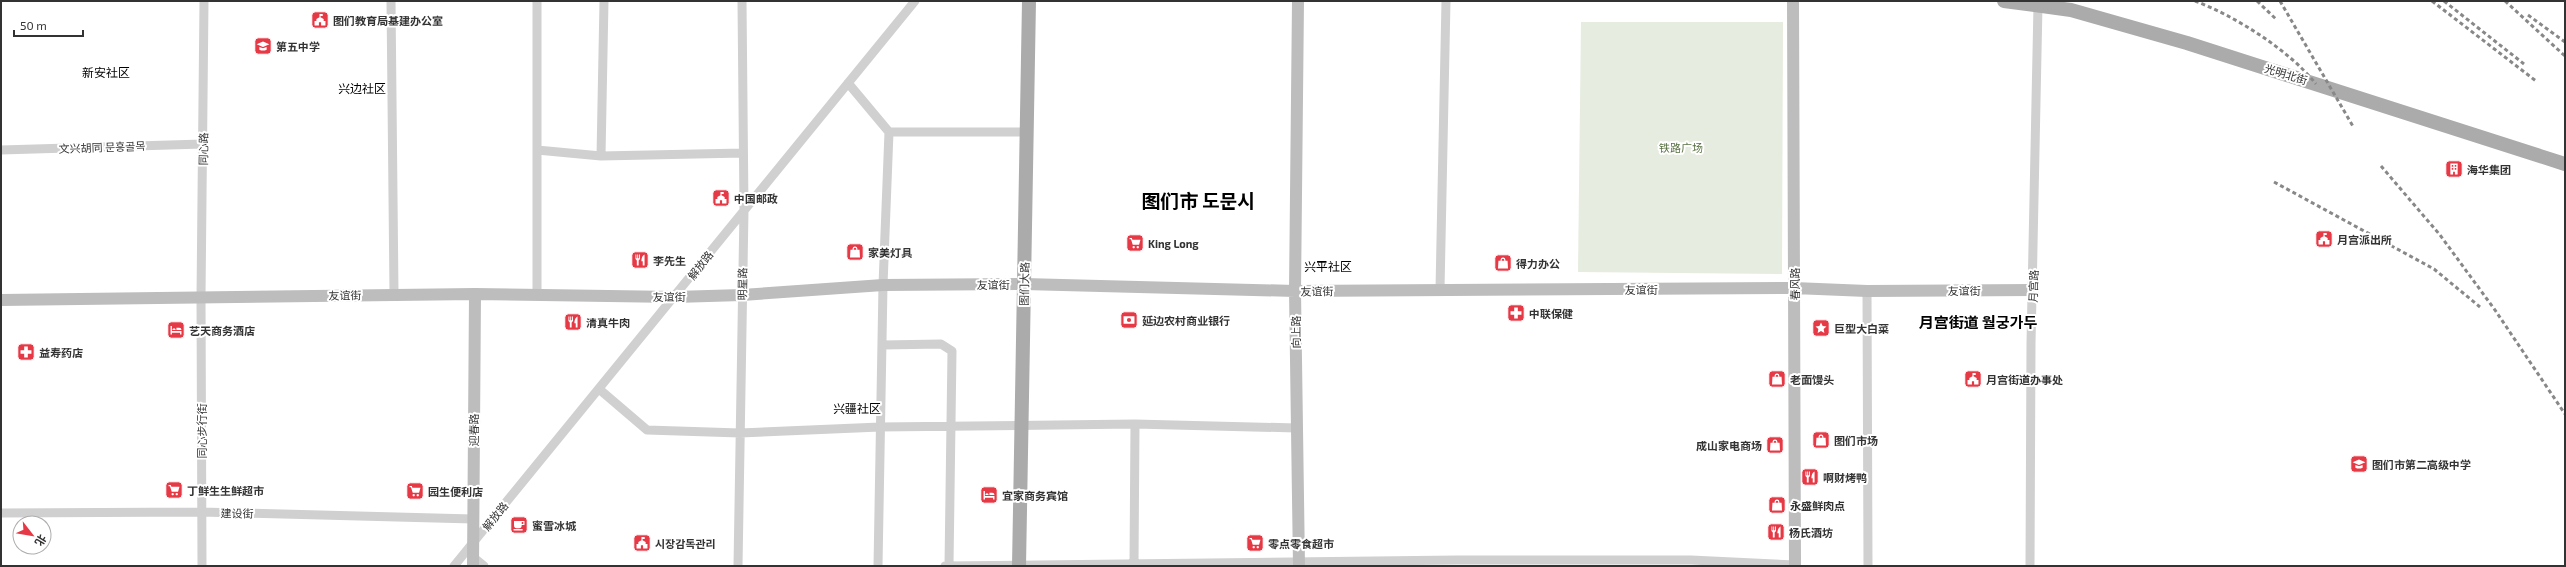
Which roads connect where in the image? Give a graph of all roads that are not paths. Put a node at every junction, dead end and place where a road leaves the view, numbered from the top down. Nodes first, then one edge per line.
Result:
1 (204, 1) edge
2 (391, 1) edge
3 (537, 1) edge
4 (604, 1) edge
5 (742, 1) edge
6 (915, 1) edge
7 (1029, 1) edge
8 (1298, 1) edge
9 (1446, 1) edge
10 (1792, 1) edge
11 (2004, 1) edge
12 (2038, 5) junction
13 (848, 83) junction
14 (889, 132) junction
15 (1027, 132) junction
16 (203, 144) junction
17 (1, 150) edge
18 (537, 150) junction
19 (743, 152) junction
20 (601, 156) junction
21 (2565, 164) edge
22 (744, 210) junction
23 (1024, 284) junction
24 (883, 285) junction
25 (1794, 288) junction
26 (1440, 289) junction
27 (2033, 290) junction
28 (1295, 291) junction
29 (1867, 291) junction
30 (394, 294) junction
31 (475, 294) junction
32 (537, 294) junction
33 (742, 295) junction
34 (201, 297) junction
35 (675, 297) junction
36 (1, 300) edge
37 (882, 344) junction
38 (599, 389) junction
39 (1135, 424) junction
40 (1022, 425) junction
41 (951, 426) junction
42 (880, 427) junction
43 (1296, 428) junction
44 (740, 433) junction
45 (202, 512) junction
46 (1, 514) edge
47 (473, 519) junction
48 (474, 542) junction
49 (473, 561) edge
50 (1299, 564) edge
51 (1130, 565) edge
52 (1795, 565) edge
53 (202, 566) edge
54 (454, 566) edge
55 (484, 566) edge
56 (738, 566) edge
57 (878, 566) edge
58 (947, 566) edge
59 (1019, 566) edge
60 (1868, 566) edge
61 (2030, 566) edge

1 - 16 street, 同心路
2 - 30 street
3 - 18 street
4 - 20 street
5 - 19 street, 明星路
6 - 13 street, 解放路
7 - 15 main road, 图们大路
8 - 28 street, 向上路
9 - 26 street
10 - 25 street, 春风路
11 - 12 main road, 光明北街
12 - 21 main road, 光明北街
12 - 27 street, 月宫路
13 - 14 street
13 - 22 street, 解放路
14 - 15 street
14 - 24 street
15 - 23 main road, 图们大路
16 - 17 street, 文兴胡同 문흥골목
16 - 34 street, 同心路
18 - 20 street
18 - 32 street
19 - 20 street
19 - 22 street, 明星路
22 - 33 street, 明星路
22 - 35 street, 解放路
23 - 24 street, 友谊街
23 - 28 street, 友谊街
23 - 40 main road, 图们大路
24 - 33 street, 友谊街
24 - 37 street
25 - 26 street, 友谊街
25 - 29 street, 友谊街
25 - 52 street, 春风路
26 - 28 street, 友谊街
27 - 29 street, 友谊街
27 - 61 street, 月宫路
28 - 43 street, 向上路
29 - 60 street
30 - 31 street, 友谊街
30 - 34 street, 友谊街
31 - 32 street, 友谊街
31 - 47 street, 迎春路
32 - 35 street, 友谊街
33 - 35 street, 友谊街
33 - 44 street, 明星路
34 - 36 street, 友谊街
34 - 45 street, 同心步行街
35 - 38 street, 解放路
37 - 41 street
37 - 42 street
38 - 44 street
38 - 48 street, 解放路
39 - 40 street
39 - 43 street
39 - 51 street
40 - 41 street
40 - 59 main road, 图们大路
41 - 42 street
41 - 58 street
42 - 44 street
42 - 57 street
43 - 50 street, 向上路
44 - 56 street, 明星路
45 - 46 street, 建设街
45 - 47 street, 建设街
45 - 53 street, 同心步行街
47 - 48 street, 迎春路
48 - 49 street, 迎春路
48 - 54 street, 解放路
49 - 55 street
50 - 51 street
50 - 52 street
51 - 59 street
58 - 59 street

